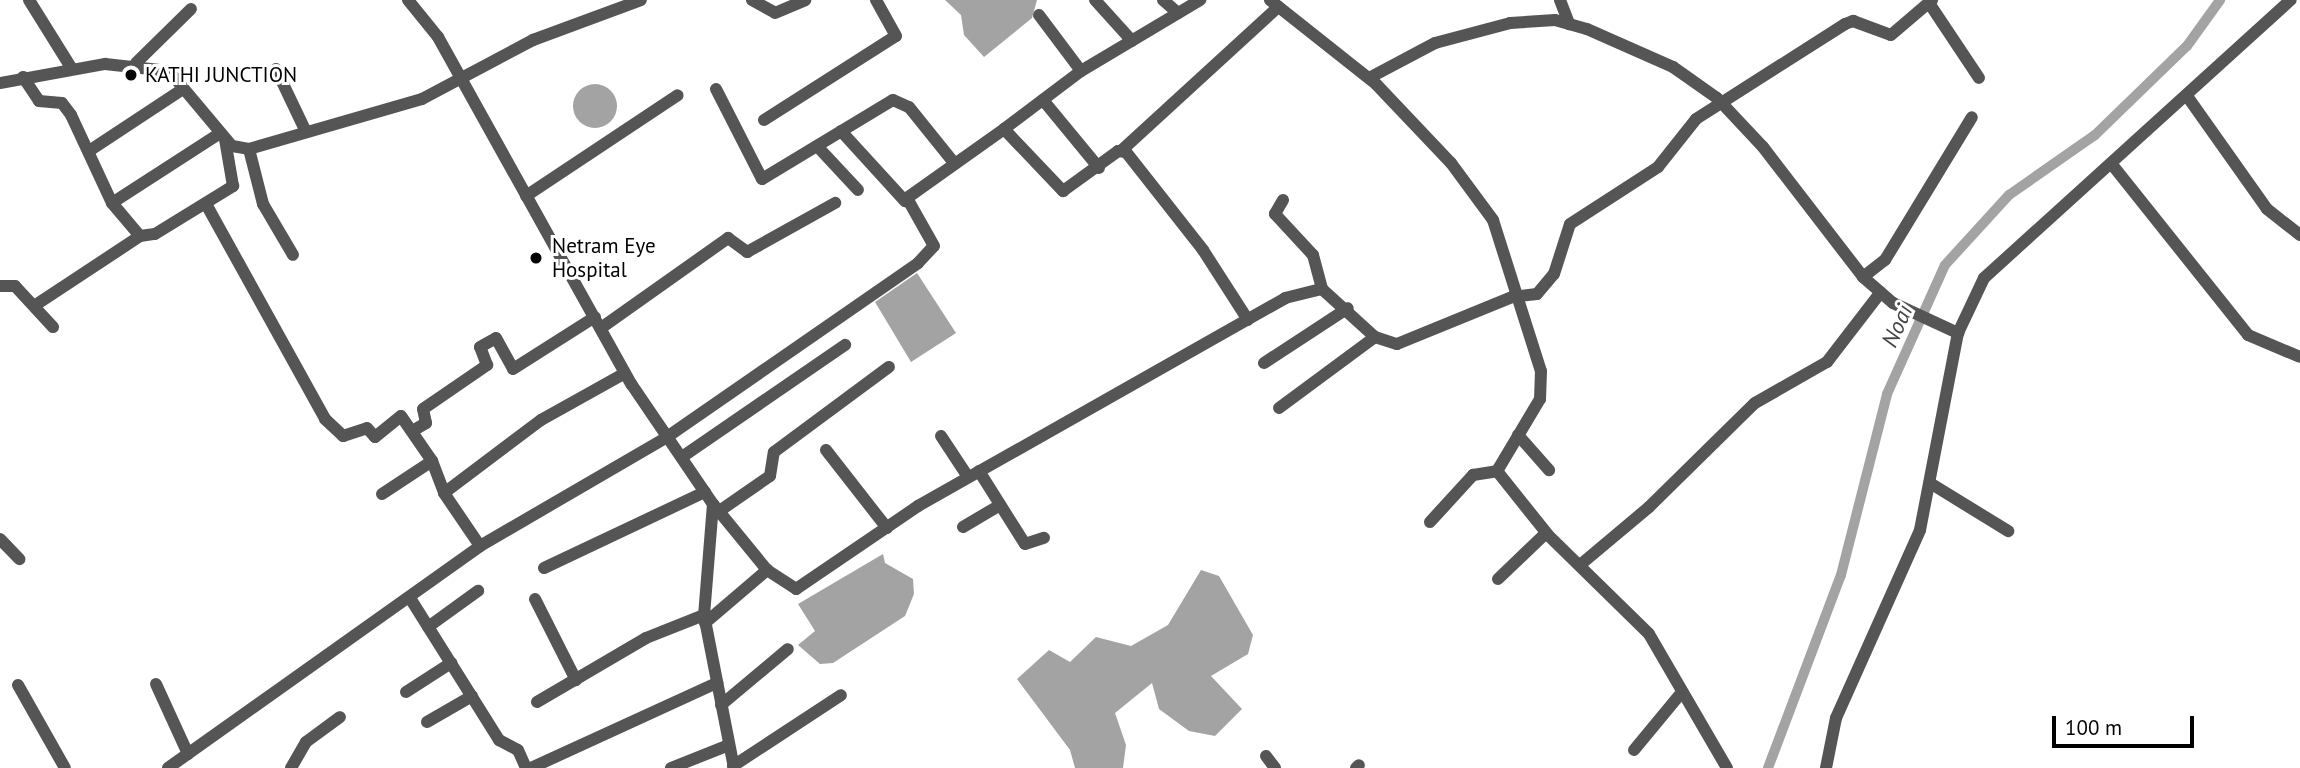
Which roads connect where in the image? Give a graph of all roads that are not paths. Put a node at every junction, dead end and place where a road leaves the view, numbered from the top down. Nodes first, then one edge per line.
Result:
1 (29, 0) edge
2 (408, 0) edge
3 (641, 0) edge
4 (752, 0) edge
5 (805, 0) edge
6 (876, 0) edge
7 (1095, 0) edge
8 (1163, 0) edge
9 (1200, 0) edge
10 (1560, 0) edge
11 (2291, 0) edge
12 (1930, 1) edge
13 (1274, 3) edge
14 (600, 6) edge
15 (191, 9) dead end
16 (1178, 13) junction
17 (1039, 15) dead end
18 (1569, 24) junction
19 (1132, 41) junction
20 (136, 63) junction
21 (72, 69) junction
22 (276, 69) dead end
23 (1081, 71) junction
24 (23, 77) junction
25 (1369, 78) junction
26 (1979, 78) dead end
27 (460, 79) junction
28 (0, 83) edge
29 (183, 89) junction
30 (716, 89) dead end
31 (678, 95) dead end
32 (2187, 96) junction
33 (1043, 100) junction
34 (1721, 103) junction
35 (1972, 117) dead end
36 (764, 120) dead end
37 (1004, 129) junction
38 (842, 131) junction
39 (306, 132) junction
40 (223, 136) junction
41 (817, 146) junction
42 (249, 149) junction
43 (1122, 150) junction
44 (89, 151) junction
45 (954, 163) junction
46 (2114, 167) junction
47 (1099, 168) junction
48 (858, 190) dead end
49 (526, 196) junction
50 (1283, 200) dead end
51 (905, 201) junction
52 (113, 203) junction
53 (835, 203) dead end
54 (206, 204) junction
55 (2300, 235) edge
56 (141, 236) junction
57 (293, 255) dead end
58 (1863, 277) junction
59 (0, 286) edge
60 (1322, 289) junction
61 (1881, 292) junction
62 (1518, 298) junction
63 (33, 306) junction
64 (1348, 308) junction
65 (1248, 320) junction
66 (598, 323) junction
67 (53, 327) dead end
68 (1958, 333) junction
69 (1376, 337) junction
70 (845, 345) dead end
71 (2300, 357) edge
72 (1264, 363) dead end
73 (889, 367) dead end
74 (625, 373) junction
75 (1279, 408) dead end
76 (414, 430) junction
77 (1518, 435) junction
78 (941, 436) dead end
79 (667, 437) junction
80 (826, 450) dead end
81 (682, 457) junction
82 (432, 461) junction
83 (1549, 470) dead end
84 (1497, 471) junction
85 (974, 474) junction
86 (1930, 483) junction
87 (705, 492) junction
88 (444, 493) junction
89 (382, 495) dead end
90 (1000, 505) junction
91 (716, 508) junction
92 (1430, 522) dead end
93 (963, 527) dead end
94 (887, 528) junction
95 (2008, 531) dead end
96 (1546, 533) junction
97 (1044, 538) dead end
98 (0, 539) edge
99 (480, 546) junction
100 (19, 559) dead end
101 (1580, 565) junction
102 (544, 568) dead end
103 (767, 570) junction
104 (1498, 579) dead end
105 (478, 591) dead end
106 (410, 598) junction
107 (535, 599) dead end
108 (705, 619) junction
109 (428, 627) junction
110 (788, 649) dead end
111 (451, 663) junction
112 (576, 680) junction
113 (717, 683) junction
114 (156, 684) dead end
115 (18, 685) dead end
116 (406, 692) dead end
117 (1682, 692) junction
118 (841, 695) dead end
119 (472, 696) junction
120 (537, 702) dead end
121 (721, 705) junction
122 (340, 717) dead end
123 (427, 722) dead end
124 (729, 746) junction
125 (1634, 750) dead end
126 (188, 754) junction
127 (1266, 756) dead end
128 (734, 767) edge
129 (65, 768) edge
130 (169, 768) edge
131 (291, 768) edge
132 (529, 768) edge
133 (671, 768) edge
134 (1275, 768) edge
135 (1727, 768) edge
136 (1826, 768) edge

1 - 21 street
2 - 27 street
3 - 14 street
4 - 5 street
6 - 36 street
7 - 19 street
8 - 16 street
9 - 16 street
10 - 18 street
11 - 32 street
12 - 26 street
12 - 34 street
13 - 25 street
13 - 43 street
14 - 27 street
15 - 20 street
16 - 19 street
17 - 23 street
18 - 25 street
18 - 34 street
19 - 23 street
20 - 21 street
20 - 29 street
21 - 24 street
22 - 39 street
23 - 33 street
24 - 28 street
24 - 44 street
25 - 62 street
27 - 39 street
27 - 49 street
29 - 40 street
29 - 44 street
30 - 41 street
31 - 49 street
32 - 46 street
32 - 55 street
33 - 37 street
33 - 47 street
34 - 58 street
34 - 62 street
35 - 58 street
37 - 45 street
37 - 47 street
38 - 41 street
38 - 45 street
38 - 51 street
39 - 42 street
40 - 42 street
40 - 52 street
40 - 54 street
41 - 48 street
42 - 57 street
43 - 47 street
43 - 65 street
44 - 52 street
45 - 51 street
46 - 68 street
46 - 71 street
49 - 66 street
50 - 60 street
51 - 79 street
52 - 56 street
53 - 66 street
54 - 56 street
54 - 76 street
56 - 63 street
58 - 61 street
59 - 63 street
60 - 64 street
60 - 65 street
61 - 68 street
61 - 101 street
62 - 69 street
62 - 77 street
63 - 67 street
64 - 69 street
64 - 72 street
65 - 85 street
66 - 74 street
66 - 76 street
68 - 86 street
69 - 75 street
70 - 81 street
73 - 91 street
74 - 79 street
74 - 88 street
76 - 82 street
77 - 83 street
77 - 84 street
78 - 85 street
79 - 81 street
79 - 99 street
80 - 94 street
81 - 87 street
82 - 88 street
82 - 89 street
84 - 92 street
84 - 96 street
85 - 90 street
85 - 94 street
86 - 95 street
86 - 136 street
87 - 91 street
87 - 102 street
88 - 99 street
90 - 93 street
90 - 97 street
91 - 103 street
91 - 108 street
94 - 103 street
96 - 101 street
96 - 104 street
98 - 100 street
99 - 106 street
101 - 117 street
103 - 108 street
105 - 109 street
106 - 109 street
106 - 126 street
107 - 112 street
108 - 112 street
108 - 113 street
109 - 111 street
110 - 121 street
111 - 116 street
111 - 119 street
112 - 120 street
113 - 121 street
113 - 132 street
114 - 126 street
115 - 129 street
117 - 125 street
117 - 135 street
118 - 128 street
119 - 123 street
119 - 132 street
121 - 124 street
122 - 131 street
124 - 128 street
124 - 133 street
126 - 130 street
127 - 134 street

